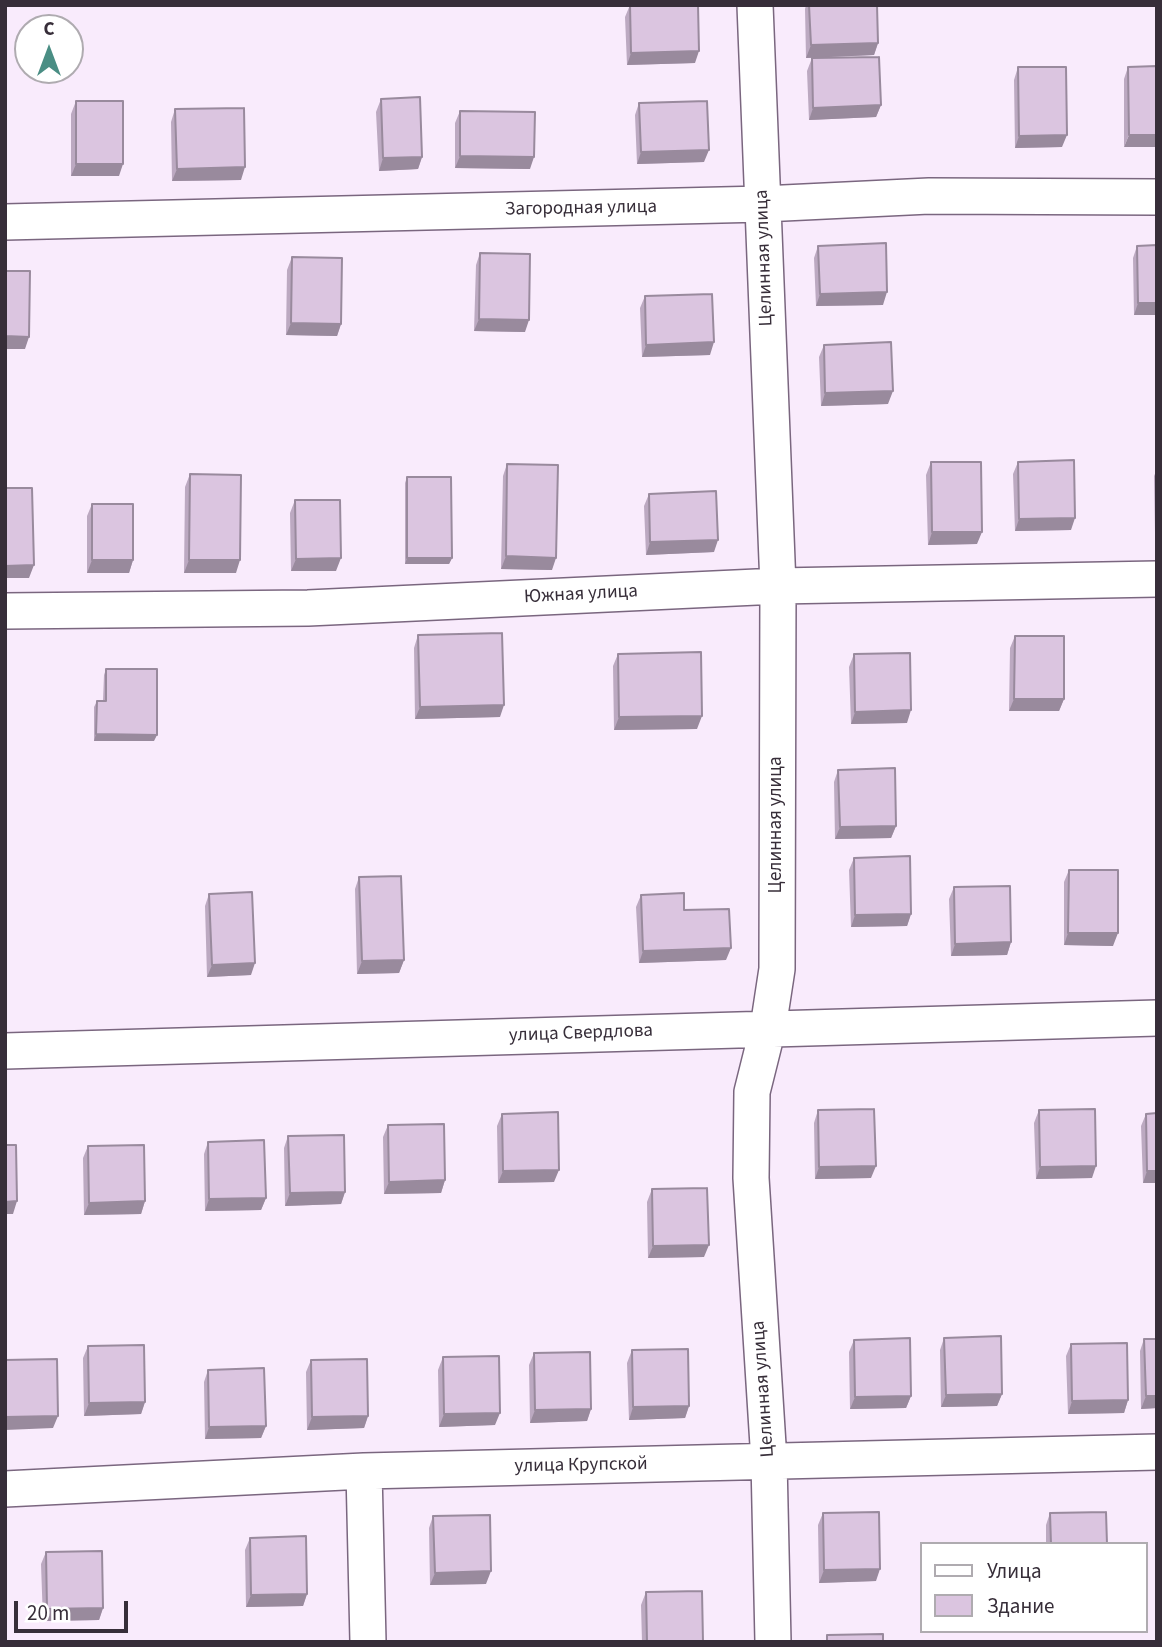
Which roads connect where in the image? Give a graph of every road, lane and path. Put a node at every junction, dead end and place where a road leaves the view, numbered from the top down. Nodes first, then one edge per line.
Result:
1 (755, 5) edge
2 (1157, 197) edge
3 (763, 204) junction
4 (5, 222) edge
5 (1157, 579) edge
6 (778, 586) junction
7 (5, 611) edge
8 (1157, 1018) edge
9 (768, 1028) junction
10 (5, 1051) edge
11 (1157, 1452) edge
12 (769, 1461) junction
13 (364, 1471) junction
14 (5, 1489) edge
15 (368, 1642) edge
16 (773, 1642) edge

1 - 3 street, Целинная улица
2 - 3 street, Загородная улица
3 - 4 street, Загородная улица
3 - 6 street, Целинная улица
5 - 6 street, Южная улица
6 - 7 street, Южная улица
6 - 9 street, Целинная улица
8 - 9 street, улица Свердлова
9 - 10 street, улица Свердлова
9 - 12 street, Целинная улица
11 - 12 street, улица Крупской
12 - 13 street, улица Крупской
12 - 16 street, Целинная улица
13 - 14 street, улица Крупской
13 - 15 street

